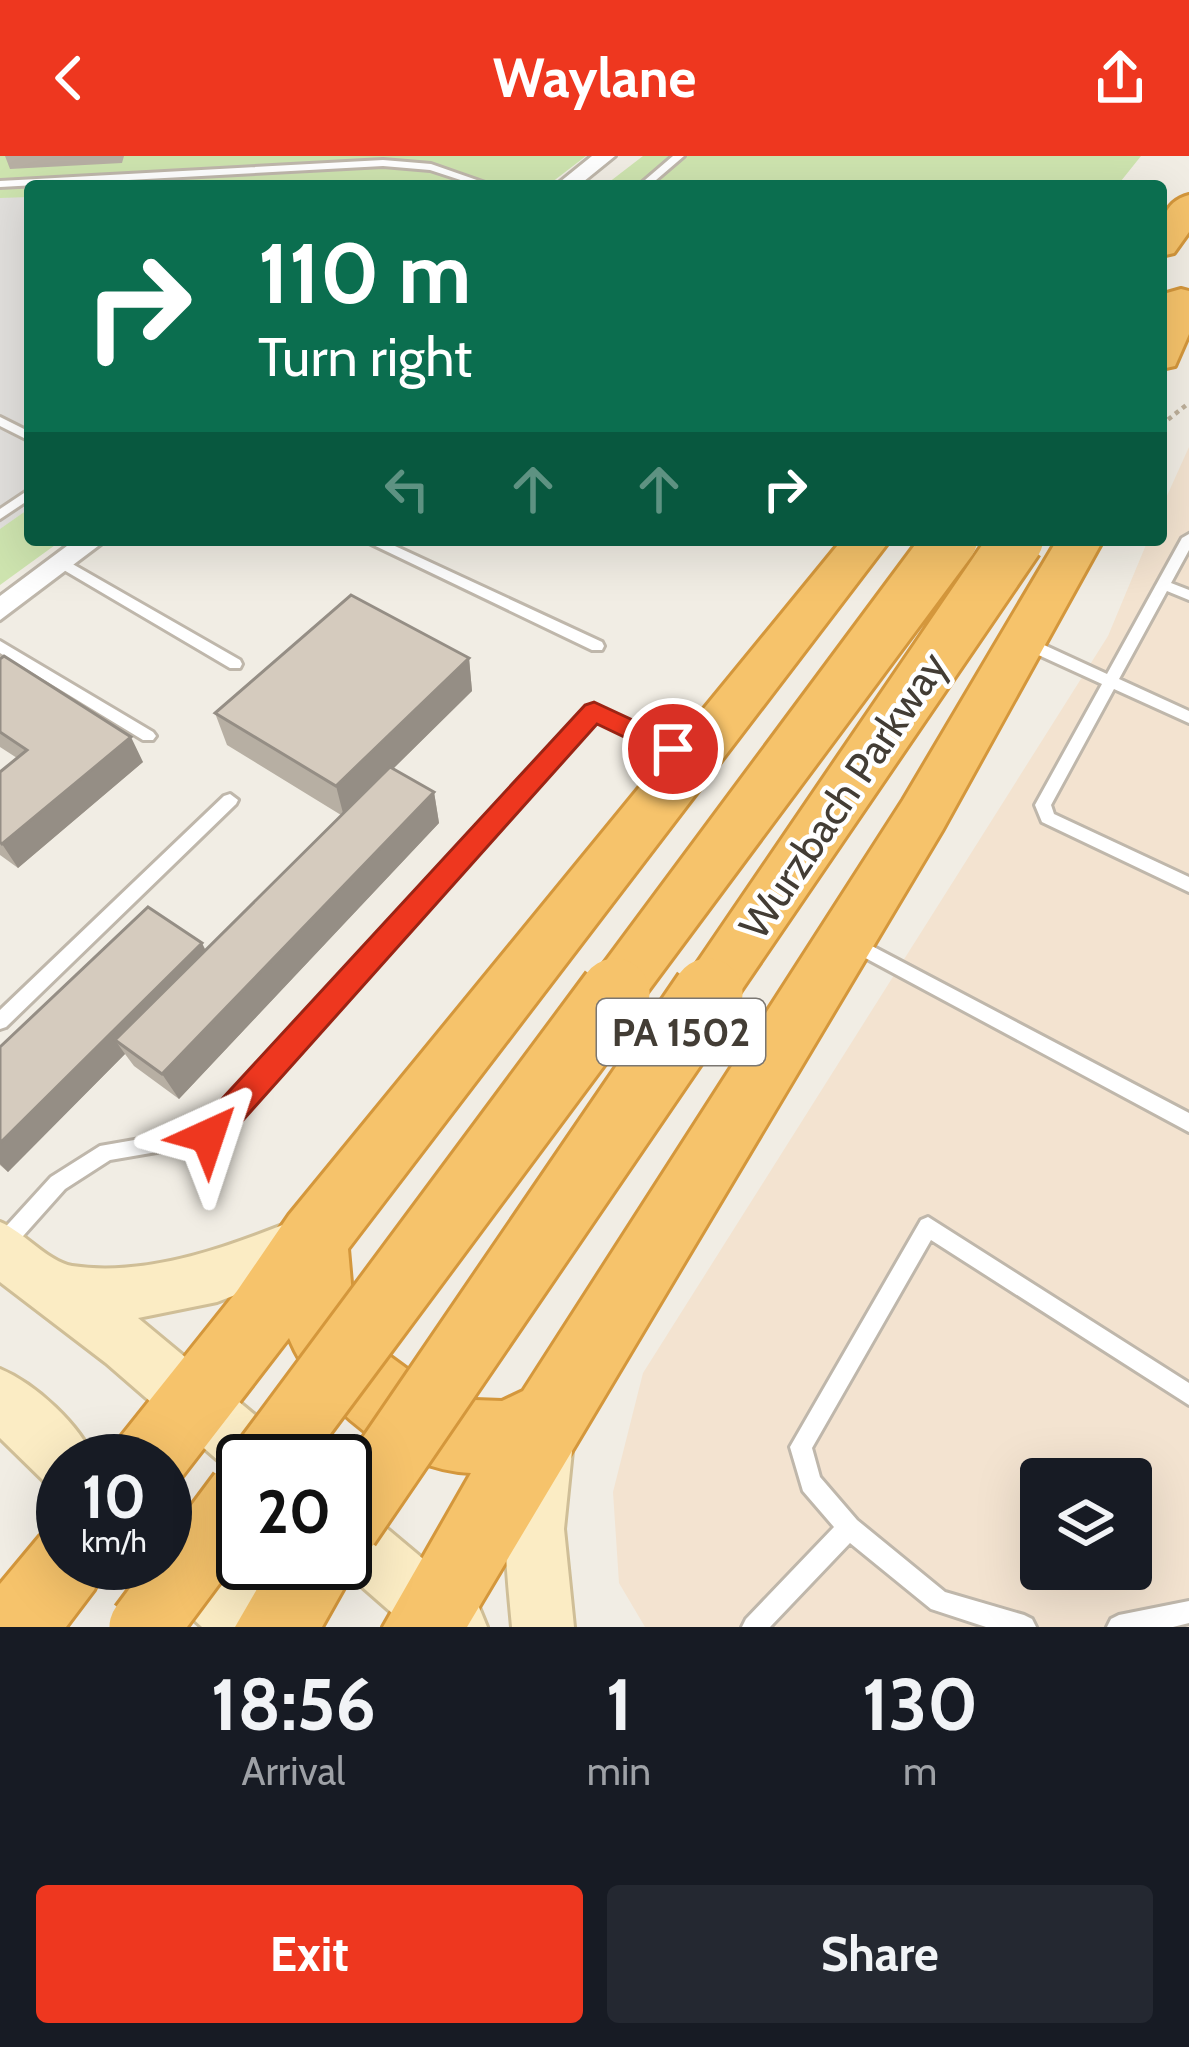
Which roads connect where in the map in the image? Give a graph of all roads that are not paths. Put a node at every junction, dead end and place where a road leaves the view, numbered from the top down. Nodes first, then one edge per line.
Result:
1 (605, 156) edge
2 (679, 156) edge
3 (73, 180) edge
4 (472, 180) edge
5 (573, 180) edge
6 (650, 180) edge
7 (1189, 206) edge
8 (1167, 237) edge
9 (1177, 307) edge
10 (1167, 338) edge
11 (1189, 538) edge
12 (85, 546) edge
13 (383, 546) edge
14 (861, 546) edge
15 (947, 546) edge
16 (1013, 546) edge
17 (1077, 546) edge
18 (62, 563) junction
19 (1164, 585) junction
20 (1189, 595) edge
21 (0, 610) edge
22 (1025, 643) junction
23 (0, 646) edge
24 (597, 646) dead end
25 (235, 664) dead end
26 (1112, 682) junction
27 (1189, 717) edge
28 (148, 736) dead end
29 (695, 760) junction
30 (230, 800) dead end
31 (1189, 886) edge
32 (844, 938) junction
33 (0, 1021) edge
34 (1189, 1123) edge
35 (313, 1239) junction
36 (0, 1248) edge
37 (61, 1293) junction
38 (1189, 1395) edge
39 (0, 1398) edge
40 (196, 1400) junction
41 (546, 1418) junction
42 (38, 1434) edge
43 (169, 1434) edge
44 (235, 1434) edge
45 (286, 1434) edge
46 (372, 1488) edge
47 (849, 1528) junction
48 (216, 1530) edge
49 (372, 1555) edge
50 (192, 1576) edge
51 (45, 1590) edge
52 (300, 1590) edge
53 (1189, 1612) edge
54 (438, 1621) edge
55 (16, 1627) edge
56 (144, 1627) edge
57 (249, 1627) edge
58 (275, 1627) edge
59 (543, 1627) edge
60 (754, 1627) edge
61 (1024, 1627) edge
62 (1120, 1627) edge

1 - 5 street
2 - 6 lane
3 - 4 lane
7 - 8 highway
9 - 10 highway
11 - 19 lane
12 - 18 street
13 - 24 lane
14 - 29 highway
15 - 45 highway, Wurzbach Parkway / PA 1502, bridge
16 - 46 highway, Wurzbach Parkway / PA 1502, bridge
17 - 22 highway
18 - 21 street
18 - 25 lane
19 - 20 lane
19 - 26 lane
22 - 26 lane
22 - 32 highway
23 - 28 lane
26 - 27 lane
26 - 31 lane
29 - 35 highway
29 - 36 lane
30 - 33 lane
32 - 34 lane
32 - 41 highway
35 - 37 main road
35 - 40 highway
35 - 41 highway
36 - 37 main road
37 - 40 main road
38 - 47 lane
39 - 42 main road
40 - 43 highway
40 - 44 main road
41 - 54 highway
41 - 59 main road
47 - 60 lane
47 - 61 lane
48 - 56 highway, bridge
49 - 54 main road
50 - 57 main road
51 - 55 highway
52 - 58 highway
53 - 62 lane

